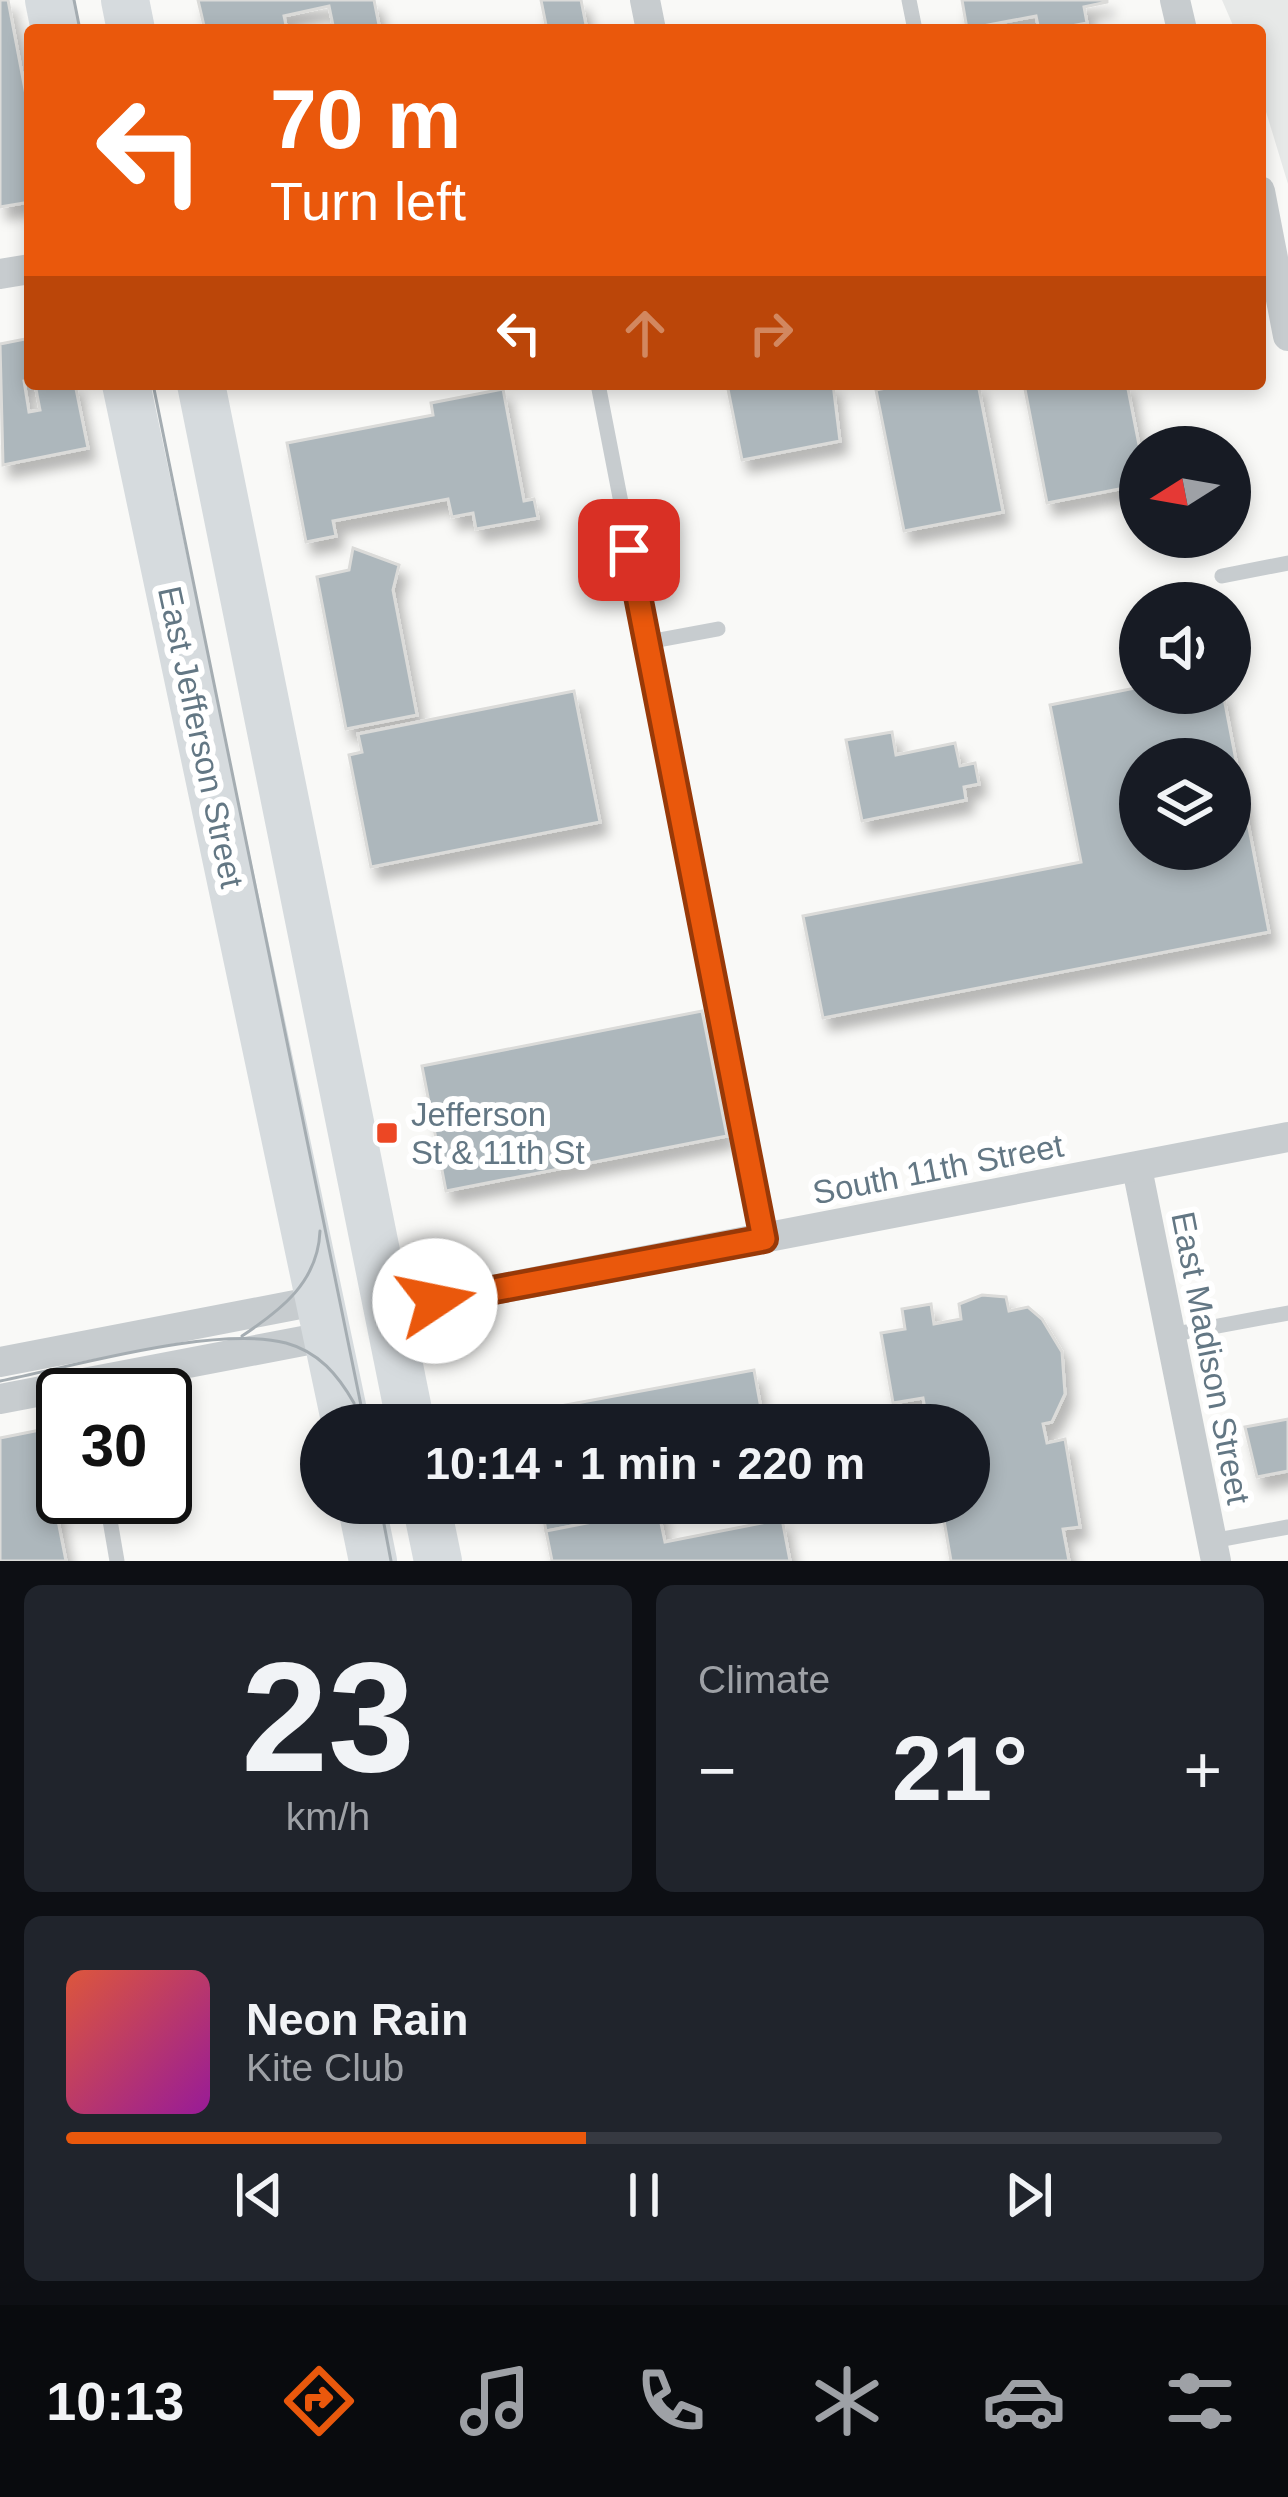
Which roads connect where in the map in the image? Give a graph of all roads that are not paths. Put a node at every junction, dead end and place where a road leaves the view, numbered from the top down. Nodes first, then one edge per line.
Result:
1 (1266, 222) edge
2 (1288, 336) edge
3 (127, 390) edge
4 (202, 390) edge
5 (599, 390) edge
6 (1288, 563) edge
7 (1222, 576) dead end
8 (718, 629) dead end
9 (647, 642) junction
10 (278, 773) junction
11 (278, 1089) junction
12 (1288, 1137) edge
13 (1137, 1168) junction
14 (764, 1239) junction
15 (389, 1310) junction
16 (1288, 1313) edge
17 (325, 1318) junction
18 (1170, 1335) junction
19 (71, 1348) junction
20 (0, 1362) edge
21 (78, 1368) edge
22 (157, 1368) edge
23 (36, 1395) edge
24 (0, 1399) edge
25 (342, 1404) edge
26 (407, 1404) edge
27 (111, 1524) edge
28 (365, 1524) edge
29 (430, 1524) edge
30 (1288, 1527) edge
31 (1214, 1551) edge
32 (117, 1561) edge
33 (373, 1561) edge
34 (438, 1561) edge

1 - 2 street
3 - 11 main road, East Jefferson Street
4 - 10 main road, East Jefferson Street
5 - 9 lane
6 - 7 lane
8 - 9 lane
9 - 14 lane
10 - 11 main road, East Jefferson Street
10 - 15 main road, East Jefferson Street
11 - 17 main road, East Jefferson Street
12 - 13 street, South 11th Street
13 - 14 street, South 11th Street
13 - 18 street, East Madison Street
14 - 15 street, South 11th Street
15 - 26 main road, East Jefferson Street
16 - 18 lane
17 - 19 street
17 - 22 street
17 - 25 main road, East Jefferson Street
18 - 31 street, East Madison Street
19 - 20 street
19 - 21 lane
23 - 24 street
27 - 32 lane
28 - 33 main road
29 - 34 main road
30 - 31 lane

